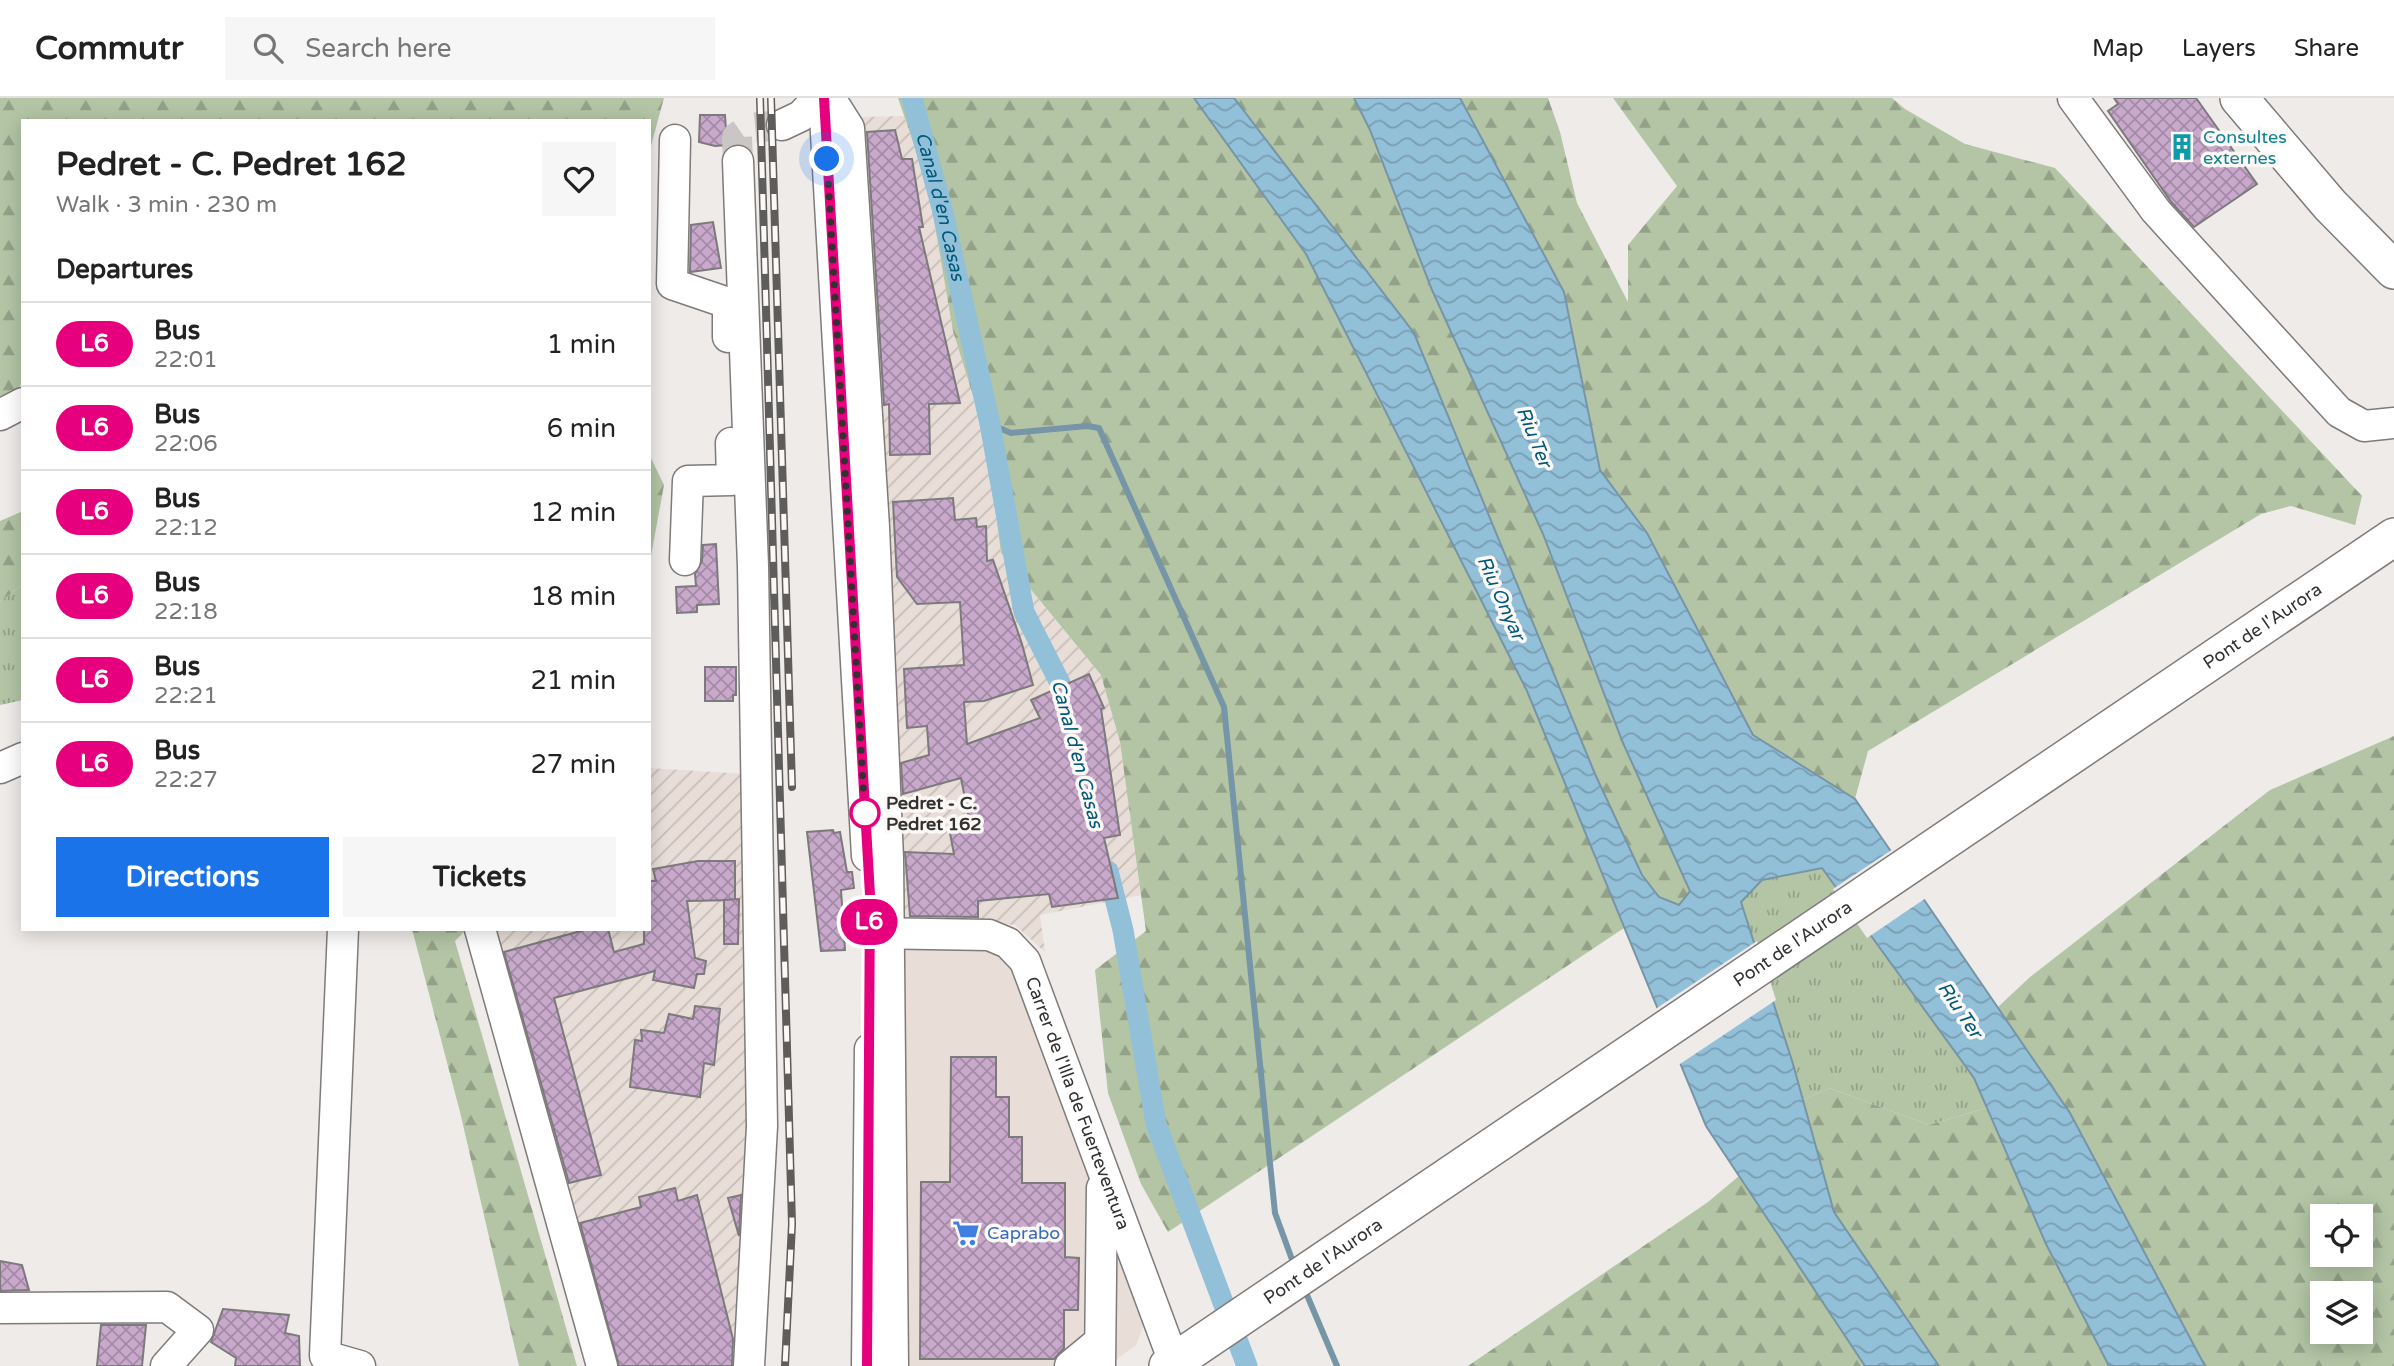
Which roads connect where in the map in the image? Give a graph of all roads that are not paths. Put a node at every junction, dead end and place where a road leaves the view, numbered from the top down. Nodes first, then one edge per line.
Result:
1 (818, 98) edge
2 (824, 98) edge
3 (830, 98) edge
4 (2073, 98) edge
5 (2239, 98) edge
6 (782, 125) tunnel mouth
7 (675, 139) dead end
8 (738, 161) tunnel mouth
9 (2394, 270) edge
10 (21, 405) edge
11 (0, 415) edge
12 (2394, 423) edge
13 (741, 479) junction
14 (2386, 553) edge
15 (685, 559) dead end
16 (21, 759) edge
17 (0, 768) edge
18 (343, 931) edge
19 (481, 931) edge
20 (879, 932) junction
21 (1102, 1169) junction
22 (0, 1308) edge
23 (1100, 1354) edge
24 (1186, 1362) edge
25 (166, 1366) edge
26 (360, 1366) edge
27 (602, 1366) edge
28 (749, 1366) edge
29 (867, 1366) edge
30 (893, 1366) edge
31 (1070, 1366) edge

1 - 6 street
2 - 20 street
3 - 20 street
4 - 12 street
5 - 9 main road
7 - 13 street
8 - 13 street
10 - 11 street
13 - 15 street
13 - 28 street
14 - 24 main road, Pont de l'Aurora
16 - 17 street
18 - 26 street
19 - 27 street
20 - 21 street, Carrer de l'Illa de Fuerteventura
20 - 29 street
20 - 30 street
21 - 23 street
21 - 24 street, Carrer de l'Illa de Fuerteventura
22 - 25 street
23 - 31 street

